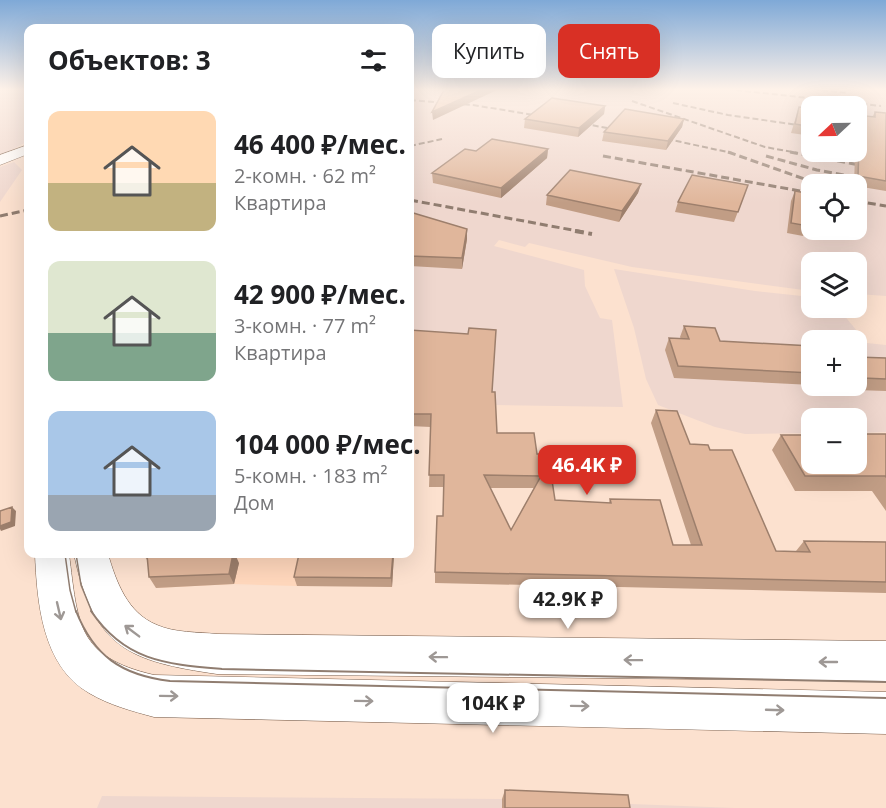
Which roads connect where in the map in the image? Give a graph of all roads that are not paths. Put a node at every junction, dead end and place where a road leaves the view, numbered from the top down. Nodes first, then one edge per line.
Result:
1 (24, 152) edge
2 (6, 158) edge
3 (52, 558) edge
4 (93, 558) edge
5 (886, 661) edge
6 (886, 713) edge

1 - 2 main road
3 -> 6 main road
5 -> 4 main road

